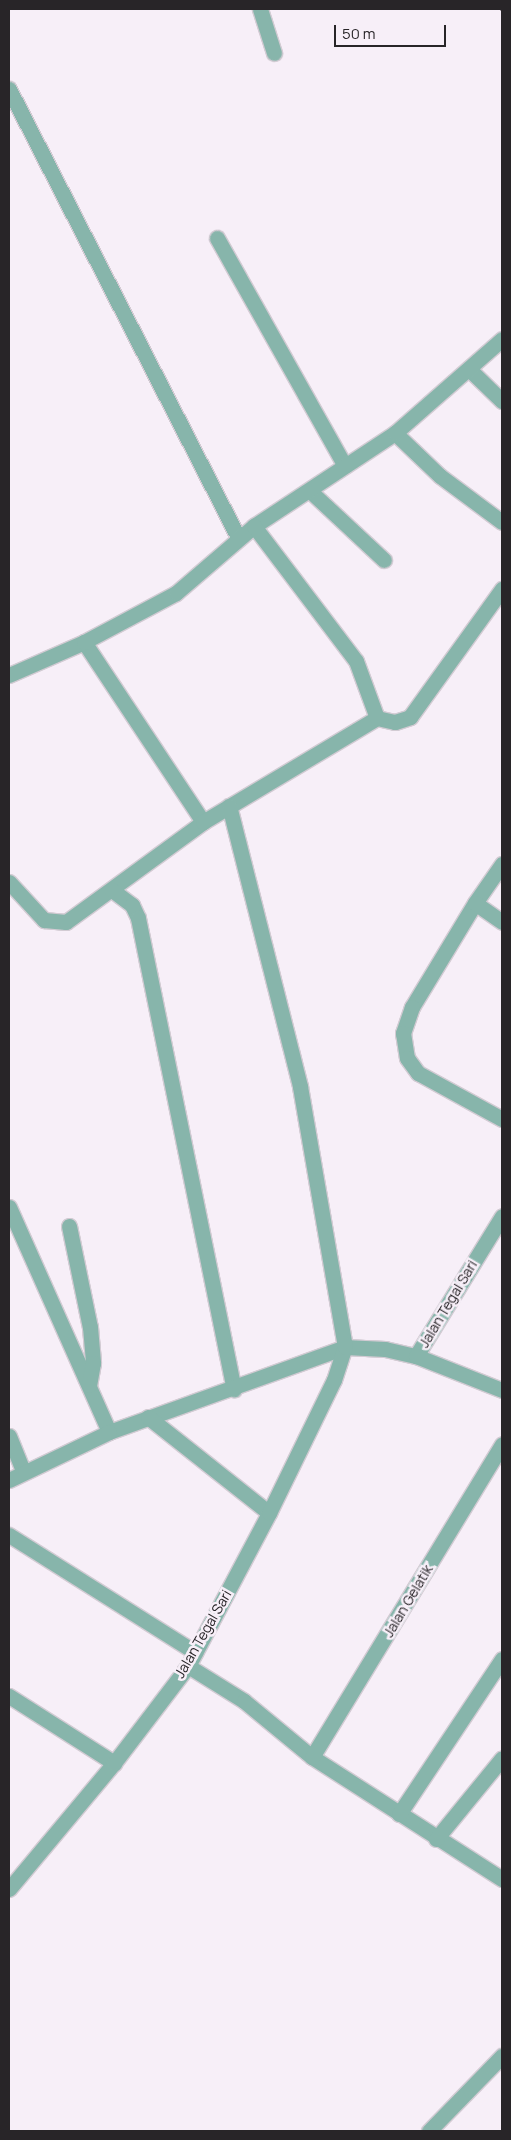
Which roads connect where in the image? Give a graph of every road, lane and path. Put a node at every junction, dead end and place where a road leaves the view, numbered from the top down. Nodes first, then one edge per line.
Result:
1 (260, 9) edge
2 (274, 53) dead end
3 (9, 89) edge
4 (217, 238) dead end
5 (502, 339) edge
6 (470, 370) junction
7 (502, 401) edge
8 (395, 433) junction
9 (345, 466) junction
10 (310, 491) junction
11 (502, 522) edge
12 (254, 526) junction
13 (238, 537) junction
14 (384, 560) dead end
15 (502, 589) edge
16 (84, 642) junction
17 (9, 674) edge
18 (377, 718) junction
19 (229, 806) junction
20 (203, 822) junction
21 (502, 864) edge
22 (9, 882) edge
23 (112, 890) junction
24 (475, 903) junction
25 (502, 922) edge
26 (502, 1119) edge
27 (9, 1207) edge
28 (502, 1216) edge
29 (69, 1226) dead end
30 (345, 1347) junction
31 (416, 1356) junction
32 (89, 1385) junction
33 (234, 1389) junction
34 (502, 1390) edge
35 (148, 1417) junction
36 (109, 1432) junction
37 (9, 1436) edge
38 (502, 1444) edge
39 (23, 1471) junction
40 (9, 1480) edge
41 (269, 1514) junction
42 (9, 1535) edge
43 (196, 1652) junction
44 (502, 1659) edge
45 (188, 1666) junction
46 (9, 1696) edge
47 (312, 1757) junction
48 (502, 1758) edge
49 (114, 1763) junction
50 (399, 1814) junction
51 (436, 1839) junction
52 (502, 1879) edge
53 (9, 1889) edge
54 (502, 2056) edge
55 (430, 2131) edge

1 - 2 street
3 - 13 street
4 - 9 street
5 - 6 street
6 - 7 street
6 - 8 street
8 - 9 street
8 - 11 street
9 - 10 street
10 - 12 street
10 - 14 street
12 - 13 street
12 - 18 street
13 - 16 street
15 - 18 street
16 - 17 street
16 - 20 street
18 - 19 street
19 - 20 street
19 - 30 street
20 - 23 street
21 - 24 street
22 - 23 street
23 - 33 street
24 - 25 street
24 - 26 street
27 - 32 street
28 - 31 street, Jalan Tegal Sari
29 - 32 street
30 - 31 street, Jalan Tegal Sari
30 - 33 street, Jalan Tegal Sari
30 - 41 street, Jalan Tegal Sari
31 - 34 street
32 - 36 street
33 - 35 street, Jalan Tegal Sari
35 - 36 street, Jalan Tegal Sari
35 - 41 street
36 - 39 street, Jalan Tegal Sari
37 - 39 street
38 - 47 street, Jalan Gelatik
39 - 40 street, Jalan Tegal Sari
41 - 43 street, Jalan Tegal Sari
42 - 43 street
43 - 45 street, Jalan Tegal Sari
44 - 50 street
45 - 47 street
45 - 49 street, Jalan Tegal Sari
46 - 49 street
47 - 50 street
48 - 51 street
49 - 53 street, Jalan Tegal Sari
50 - 51 street
51 - 52 street
54 - 55 street

